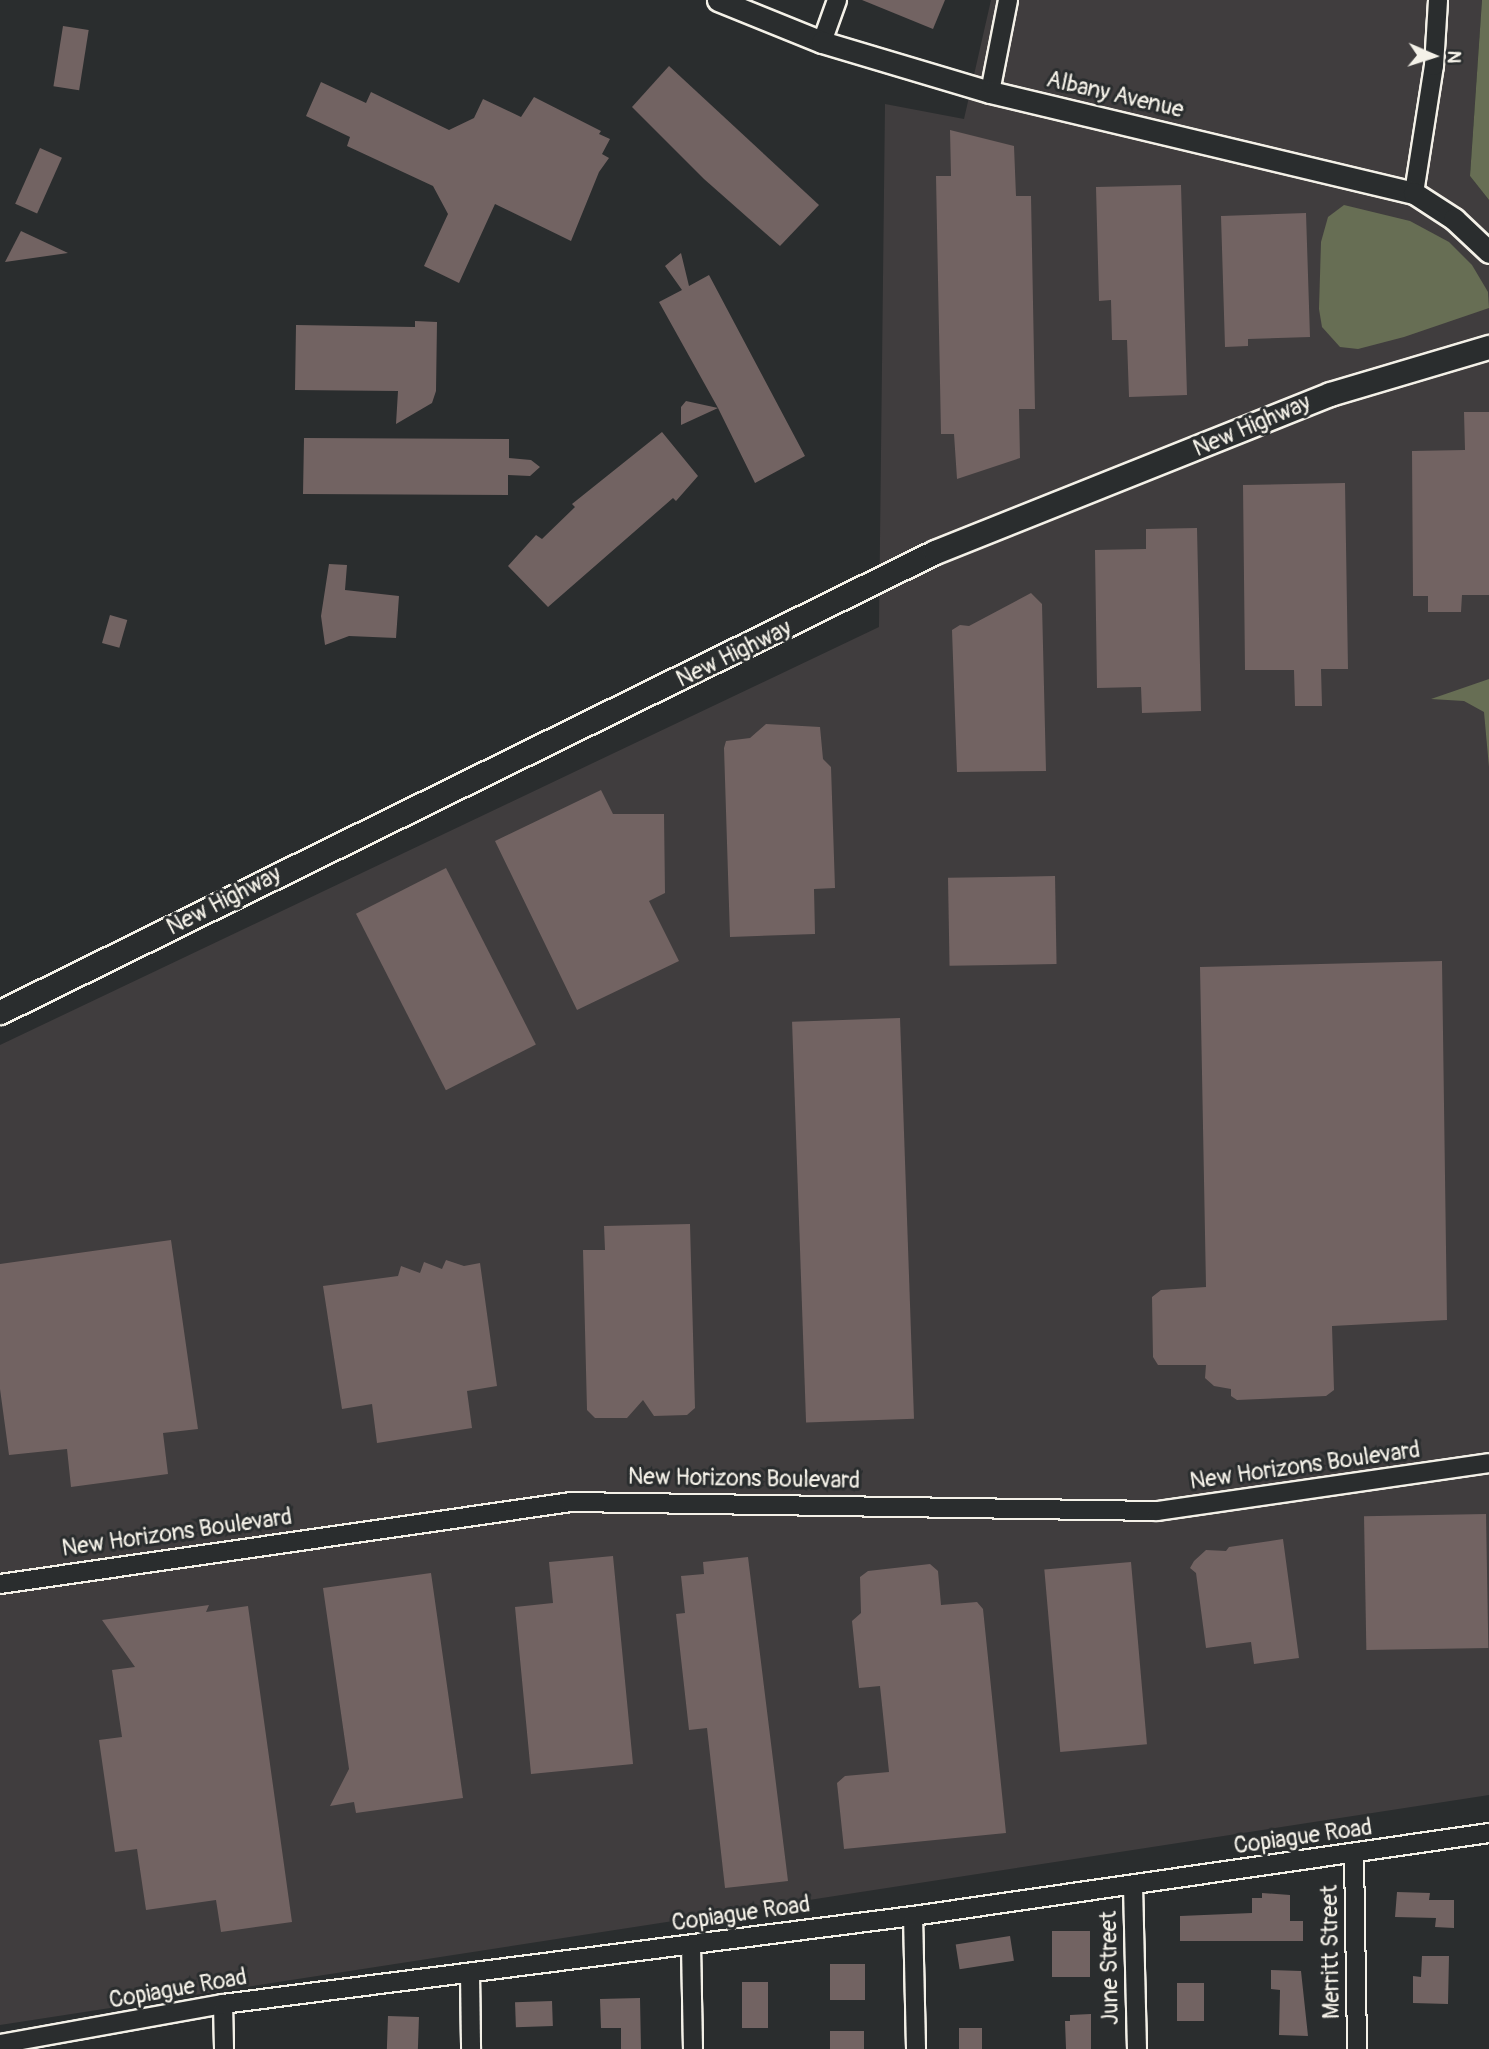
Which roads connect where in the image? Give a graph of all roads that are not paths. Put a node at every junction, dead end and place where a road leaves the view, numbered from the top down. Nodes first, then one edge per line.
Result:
1 (718, 0) edge
2 (837, 0) edge
3 (1008, 0) edge
4 (1438, 0) edge
5 (822, 41) junction
6 (990, 92) junction
7 (1414, 193) junction
8 (1489, 252) edge
9 (1489, 347) edge
10 (0, 1012) edge
11 (1489, 1463) edge
12 (0, 1584) edge
13 (1489, 1833) edge
14 (1354, 1854) junction
15 (1133, 1886) junction
16 (914, 1916) junction
17 (691, 1945) junction
18 (470, 1973) junction
19 (223, 2004) junction
20 (0, 2044) edge
21 (224, 2049) edge
22 (471, 2049) edge
23 (693, 2049) edge
24 (916, 2049) edge
25 (1137, 2049) edge
26 (1357, 2049) edge

1 - 5 street, Albany Avenue
2 - 5 street
3 - 6 street
4 - 7 street
5 - 6 street, Albany Avenue
6 - 7 street, Albany Avenue
7 - 8 street, Albany Avenue
9 - 10 main road, New Highway
11 - 12 street, New Horizons Boulevard
13 - 14 street, Copiague Road
14 - 15 street, Copiague Road
14 - 26 street, Merritt Street
15 - 16 street, Copiague Road
15 - 25 street, June Street
16 - 17 street, Copiague Road
16 - 24 street
17 - 18 street, Copiague Road
17 - 23 street
18 - 19 street, Copiague Road
18 - 22 street
19 - 20 street, Copiague Road
19 - 21 street

